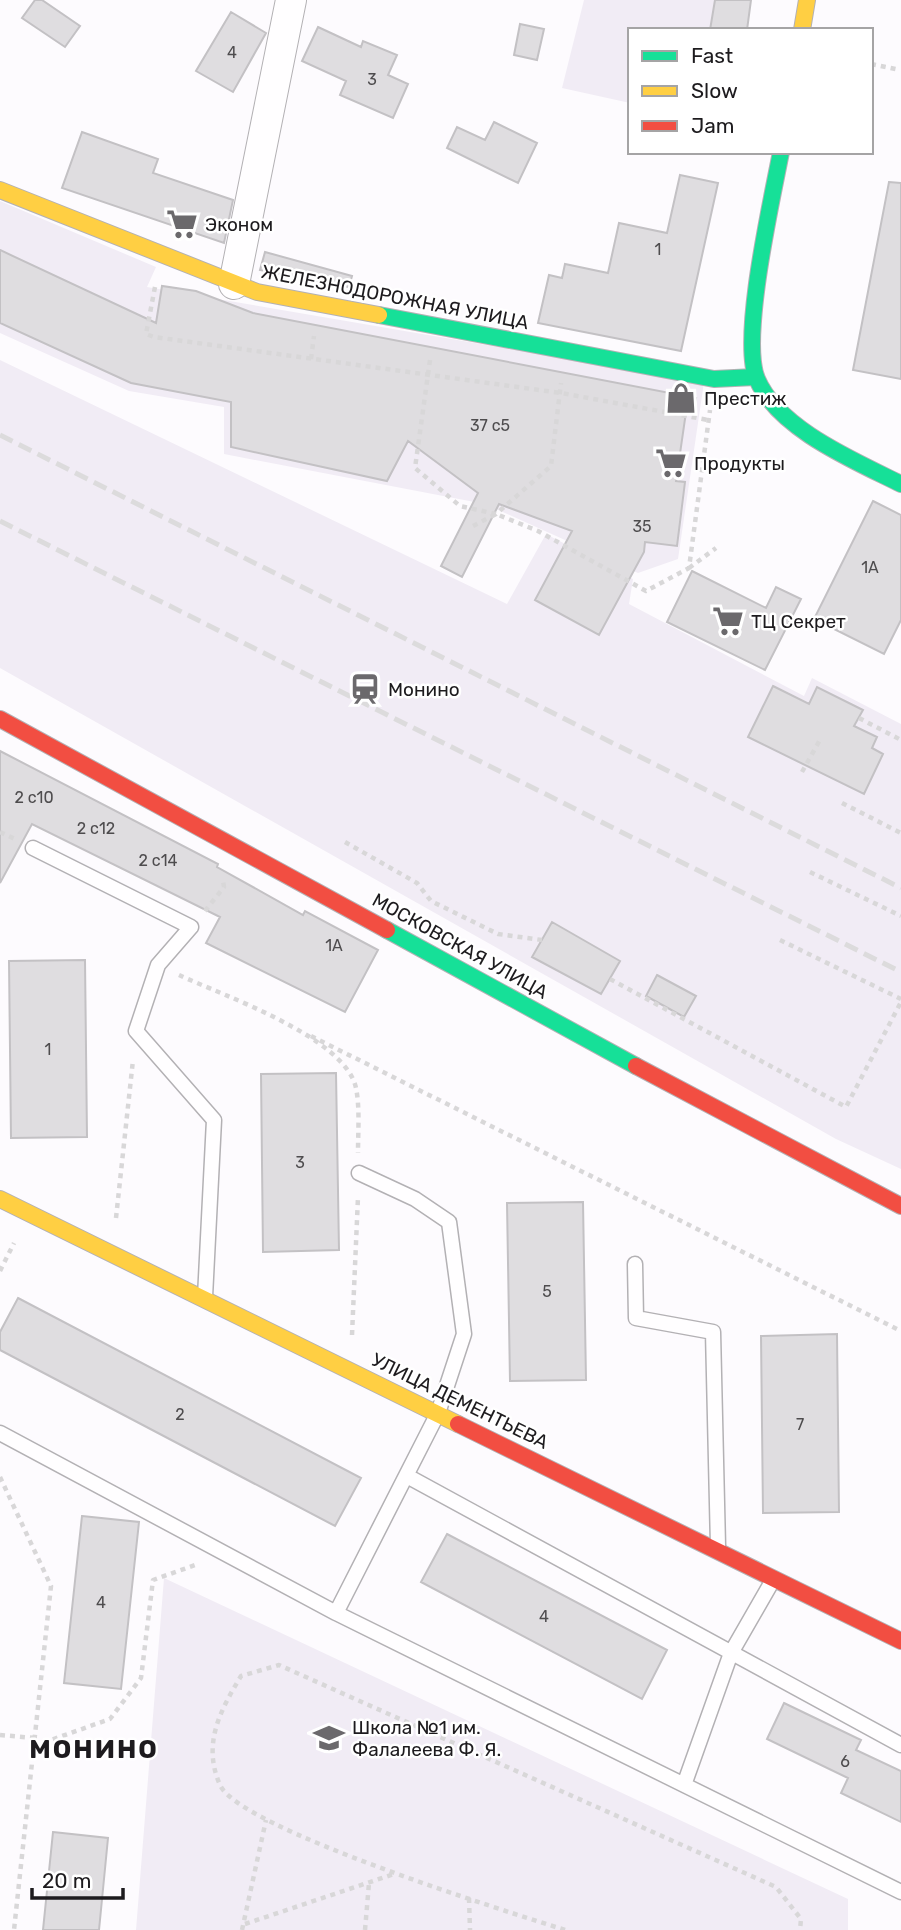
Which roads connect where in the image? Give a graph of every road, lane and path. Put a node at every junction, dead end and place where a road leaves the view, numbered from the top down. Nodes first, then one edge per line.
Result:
1 (291, 0) edge
2 (807, 0) edge
3 (802, 28) edge
4 (873, 64) edge
5 (900, 69) edge
6 (781, 154) edge
7 (0, 190) edge
8 (165, 256) junction
9 (234, 284) junction
10 (563, 351) junction
11 (429, 374) junction
12 (755, 377) junction
13 (714, 379) junction
14 (561, 393) junction
15 (708, 420) junction
16 (901, 484) edge
17 (496, 514) junction
18 (473, 526) dead end
19 (716, 548) dead end
20 (689, 568) junction
21 (859, 718) dead end
22 (0, 719) edge
23 (821, 738) dead end
24 (901, 740) edge
25 (802, 772) dead end
26 (842, 803) dead end
27 (901, 833) edge
28 (345, 842) dead end
29 (33, 848) dead end
30 (810, 872) dead end
31 (223, 875) dead end
32 (901, 916) edge
33 (191, 927) junction
34 (542, 940) dead end
35 (780, 940) dead end
36 (158, 965) junction
37 (610, 979) dead end
38 (901, 1001) edge
39 (136, 1031) junction
40 (311, 1035) junction
41 (359, 1173) junction
42 (0, 1199) edge
43 (901, 1206) edge
44 (112, 1252) junction
45 (635, 1264) dead end
46 (205, 1298) junction
47 (901, 1331) edge
48 (351, 1371) junction
49 (438, 1413) junction
50 (0, 1433) edge
51 (407, 1476) junction
52 (0, 1477) edge
53 (718, 1551) junction
54 (226, 1553) junction
55 (774, 1578) junction
56 (336, 1612) junction
57 (901, 1641) edge
58 (731, 1653) junction
59 (0, 1735) edge
60 (35, 1738) junction
61 (901, 1745) edge
62 (34, 1746) junction
63 (684, 1785) junction
64 (266, 1820) junction
65 (395, 1874) junction
66 (369, 1883) junction
67 (901, 1892) edge
68 (469, 1898) junction
69 (245, 1924) junction
70 (14, 1930) edge
71 (242, 1930) edge
72 (365, 1930) edge
73 (470, 1930) edge
74 (565, 1930) edge
75 (800, 1930) edge

1 - 9 street
2 - 3 street
4 - 5 path
6 - 12 street
7 - 8 street, ЖЕЛЕЗНОДОРОЖНАЯ УЛИЦА
8 - 9 street, ЖЕЛЕЗНОДОРОЖНАЯ УЛИЦА
8 - 11 path
9 - 10 street, ЖЕЛЕЗНОДОРОЖНАЯ УЛИЦА
10 - 13 street, ЖЕЛЕЗНОДОРОЖНАЯ УЛИЦА
10 - 14 path
11 - 14 path
11 - 17 path
12 - 13 street, ЖЕЛЕЗНОДОРОЖНАЯ УЛИЦА
12 - 16 street
13 - 15 path
14 - 15 path
14 - 17 path
15 - 20 path
17 - 18 path
17 - 20 path
19 - 20 path
21 - 24 path
22 - 43 street, МОСКОВСКАЯ УЛИЦА
23 - 25 path
26 - 27 path
28 - 34 path
29 - 33 lane
30 - 32 path
31 - 33 path
33 - 36 lane
35 - 38 path
36 - 39 lane
36 - 40 path
37 - 38 path
39 - 44 path
39 - 46 lane
40 - 41 path
40 - 47 path
41 - 48 path
41 - 49 lane
42 - 44 street, УЛИЦА ДЕМЕНТЬЕВА
44 - 46 street, УЛИЦА ДЕМЕНТЬЕВА
45 - 53 lane
46 - 48 street, УЛИЦА ДЕМЕНТЬЕВА
48 - 49 street, УЛИЦА ДЕМЕНТЬЕВА
49 - 51 lane
49 - 53 street, УЛИЦА ДЕМЕНТЬЕВА
50 - 54 lane
51 - 56 lane
51 - 58 lane
52 - 60 path
53 - 55 street, УЛИЦА ДЕМЕНТЬЕВА
54 - 56 lane
54 - 62 path
55 - 57 street, УЛИЦА ДЕМЕНТЬЕВА
55 - 58 lane
56 - 63 lane
58 - 61 lane
58 - 63 lane
59 - 60 path
60 - 62 path
62 - 70 path
63 - 67 lane
64 - 65 path
64 - 69 path
64 - 75 path
65 - 66 path
65 - 68 path
66 - 69 path
66 - 72 path
68 - 73 path
68 - 74 path
69 - 71 path

